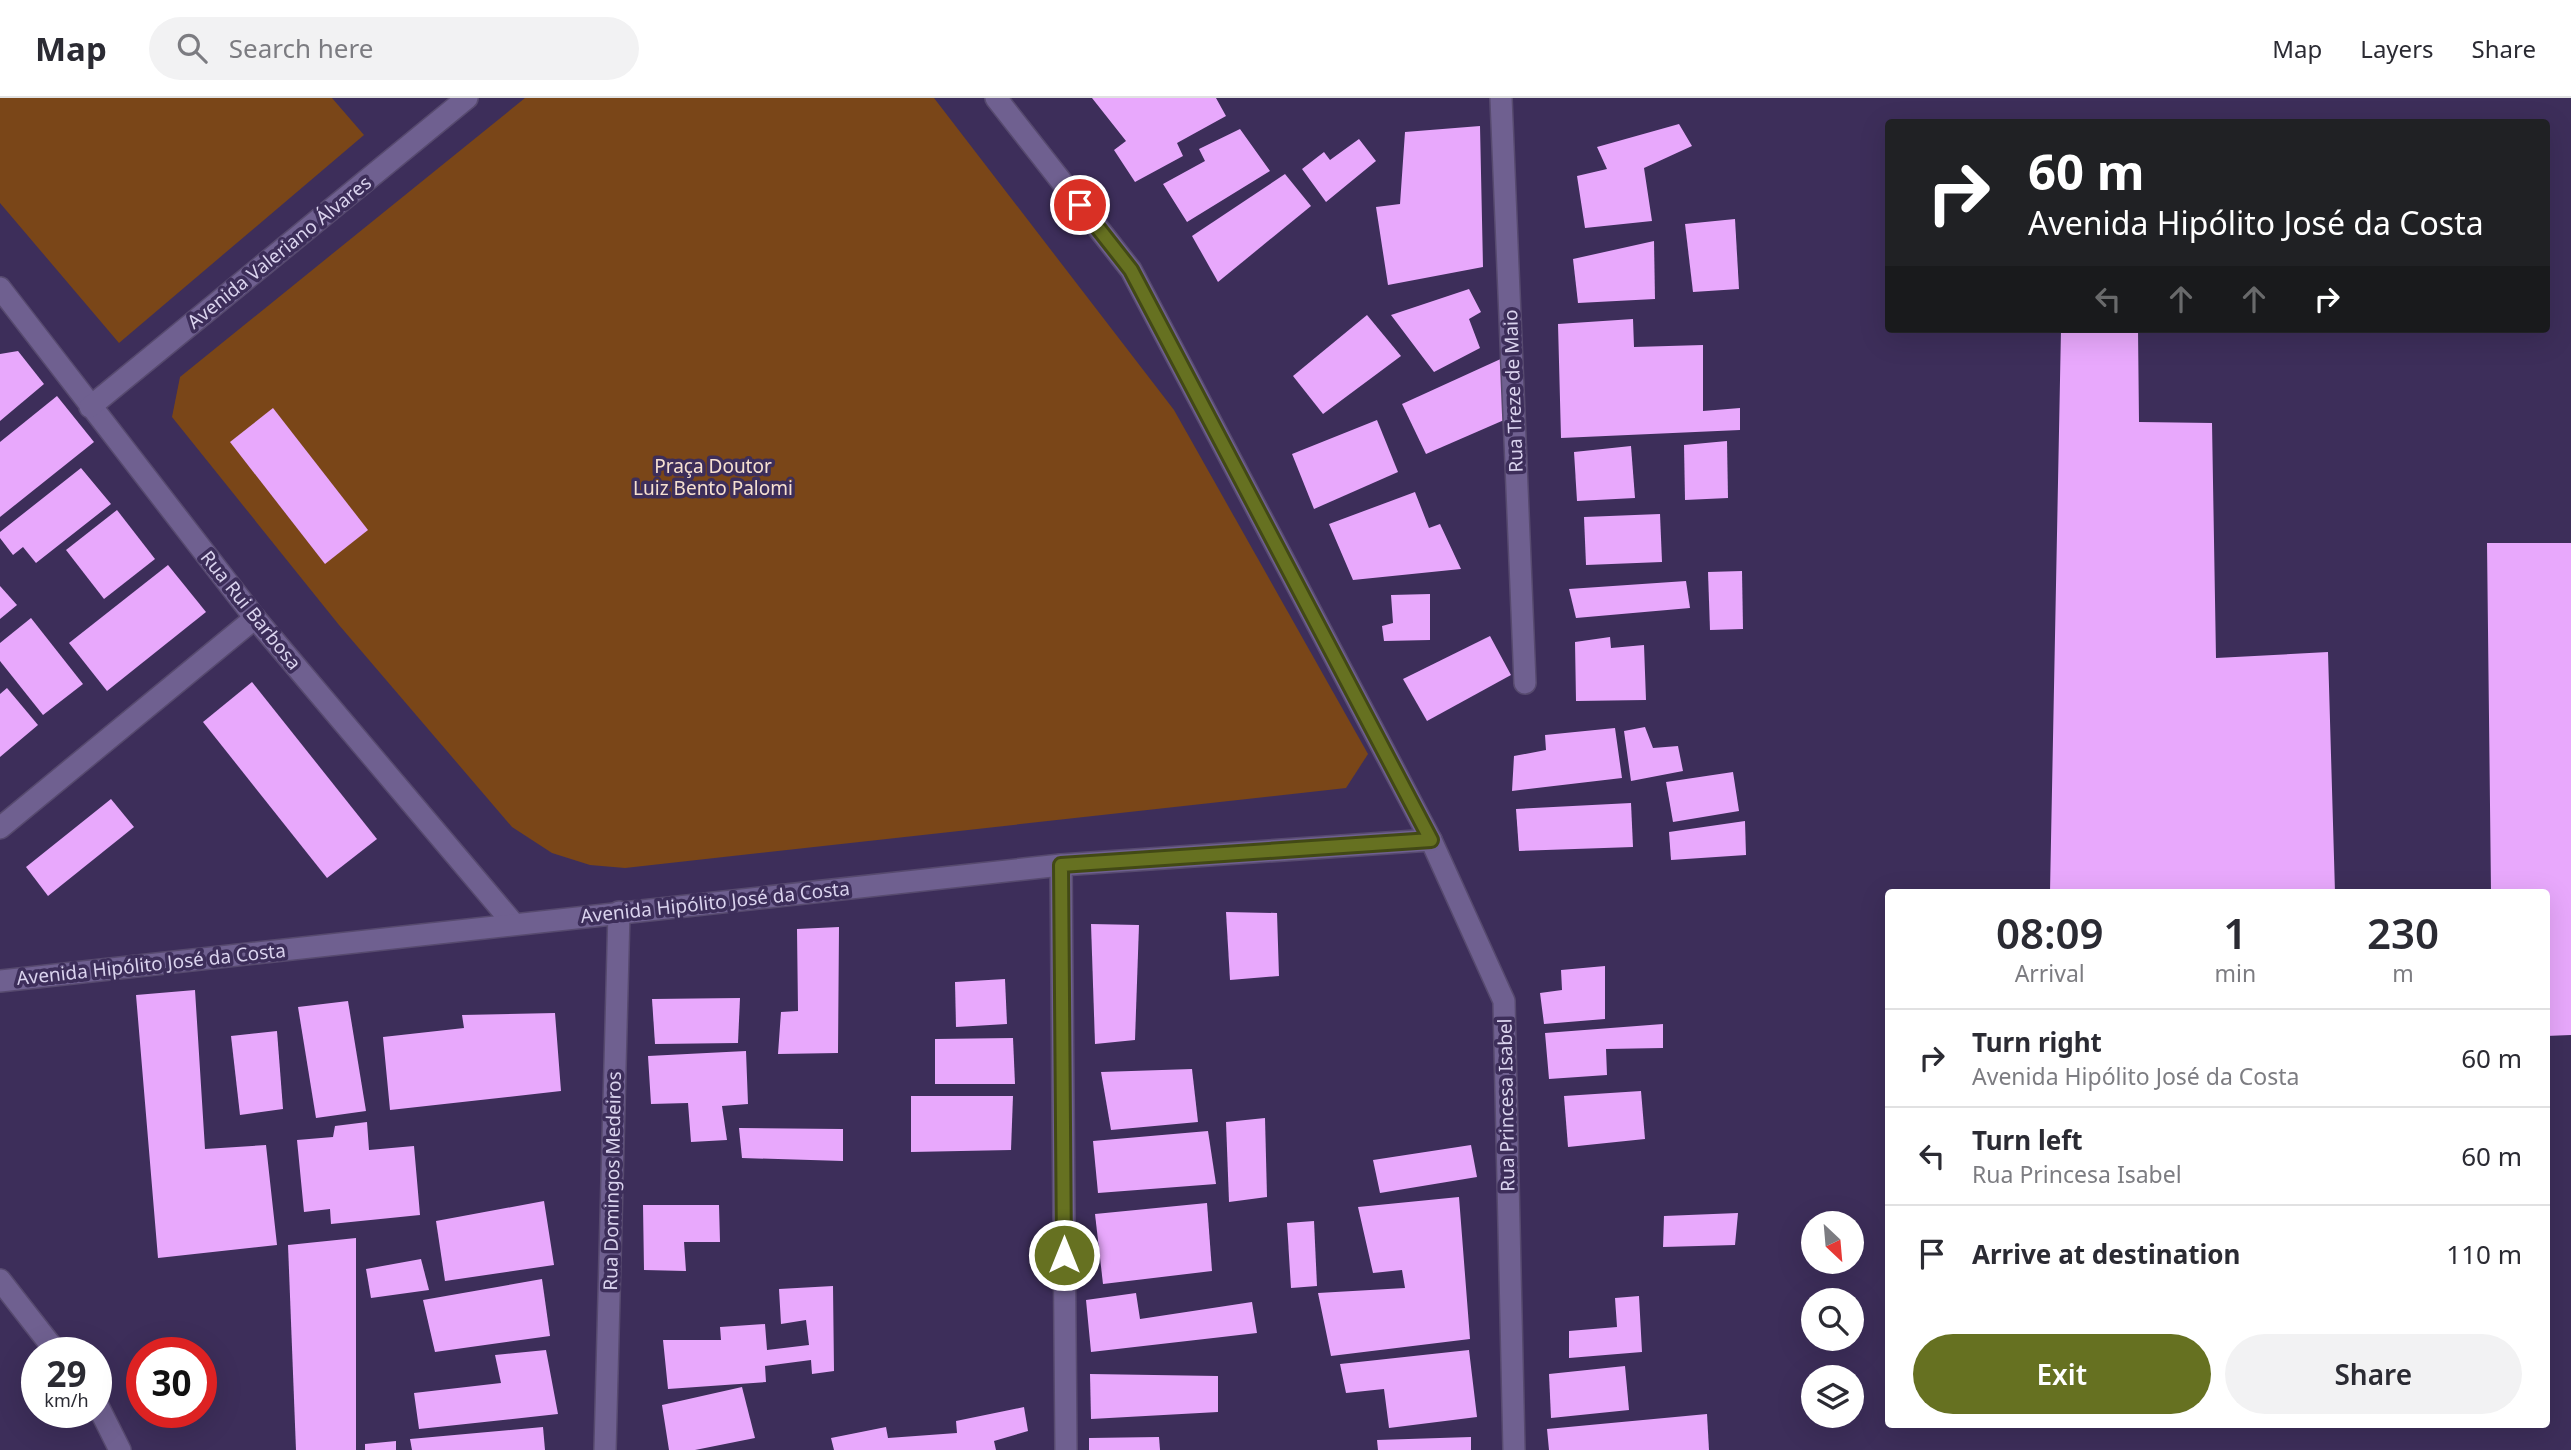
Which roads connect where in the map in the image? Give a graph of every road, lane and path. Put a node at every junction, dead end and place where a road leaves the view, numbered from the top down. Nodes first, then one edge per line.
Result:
1 (467, 98) edge
2 (996, 98) edge
3 (1501, 98) edge
4 (2, 296) edge
5 (90, 407) junction
6 (255, 618) junction
7 (1525, 683) dead end
8 (0, 828) edge
9 (1431, 840) junction
10 (1061, 865) junction
11 (619, 912) junction
12 (513, 923) junction
13 (0, 981) edge
14 (0, 1280) edge
15 (45, 1337) edge
16 (109, 1428) edge
17 (120, 1450) edge
18 (605, 1450) edge
19 (1066, 1450) edge
20 (1514, 1450) edge

1 - 5 street, Avenida Valeriano Álvares
2 - 9 street, Rua Princesa Isabel
3 - 7 street, Rua Treze de Maio
4 - 5 street, Rua Rui Barbosa
5 - 6 street, Rua Rui Barbosa
6 - 8 street
6 - 12 street, Rua Rui Barbosa
9 - 10 street, Avenida Hipólito José da Costa
9 - 20 street, Rua Princesa Isabel
10 - 11 street, Avenida Hipólito José da Costa
10 - 19 street
11 - 12 street, Avenida Hipólito José da Costa
11 - 18 street, Rua Domingos Medeiros
12 - 13 street, Avenida Hipólito José da Costa
14 - 15 street
16 - 17 street

